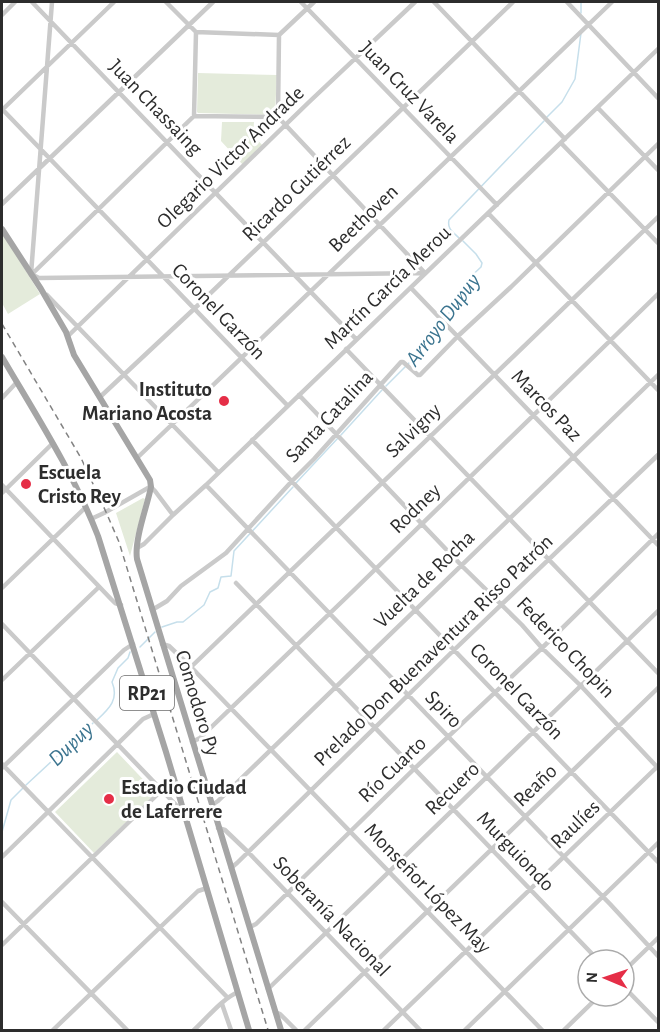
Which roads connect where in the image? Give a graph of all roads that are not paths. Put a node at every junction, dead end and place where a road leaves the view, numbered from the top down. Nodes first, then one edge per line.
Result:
1 (15, 2) edge
2 (32, 2) edge
3 (52, 2) edge
4 (114, 2) edge
5 (166, 2) edge
6 (213, 2) edge
7 (301, 2) edge
8 (314, 2) edge
9 (415, 2) edge
10 (434, 2) edge
11 (513, 2) edge
12 (567, 2) edge
13 (612, 2) edge
14 (307, 8) junction
15 (2, 15) edge
16 (50, 21) junction
17 (188, 24) junction
18 (588, 25) junction
19 (196, 32) junction
20 (279, 35) junction
21 (472, 41) junction
22 (71, 42) junction
23 (658, 49) edge
24 (355, 59) junction
25 (47, 66) junction
26 (634, 72) junction
27 (519, 90) junction
28 (119, 91) junction
29 (658, 98) edge
30 (403, 108) junction
31 (598, 108) junction
32 (2, 109) edge
33 (194, 116) junction
34 (278, 117) junction
35 (286, 125) junction
36 (563, 141) junction
37 (168, 142) junction
38 (658, 144) edge
39 (40, 148) junction
40 (450, 157) junction
41 (645, 157) junction
42 (49, 158) junction
43 (38, 170) junction
44 (658, 170) edge
45 (333, 175) junction
46 (609, 191) junction
47 (216, 194) junction
48 (2, 204) edge
49 (497, 205) junction
50 (98, 209) junction
51 (488, 213) junction
52 (658, 217) edge
53 (380, 224) junction
54 (2, 229) edge
55 (645, 230) junction
56 (263, 242) junction
57 (658, 243) edge
58 (147, 260) junction
59 (536, 263) junction
60 (425, 273) junction
61 (295, 274) junction
62 (328, 274) junction
63 (31, 275) junction
64 (228, 276) junction
65 (129, 277) junction
66 (163, 277) junction
67 (411, 288) junction
68 (41, 290) junction
69 (310, 290) junction
70 (658, 294) edge
71 (572, 300) junction
72 (194, 309) junction
73 (78, 326) junction
74 (68, 336) junction
75 (458, 336) junction
76 (356, 339) junction
77 (610, 340) junction
78 (346, 349) junction
79 (2, 357) edge
80 (241, 358) junction
81 (495, 374) junction
82 (124, 375) junction
83 (658, 375) edge
84 (17, 382) junction
85 (651, 382) junction
86 (381, 386) junction
87 (658, 390) edge
88 (299, 395) junction
89 (100, 397) junction
90 (2, 398) edge
91 (288, 406) junction
92 (533, 416) junction
93 (171, 424) junction
94 (337, 434) junction
95 (429, 436) junction
96 (252, 440) junction
97 (53, 443) junction
98 (658, 455) edge
99 (573, 457) junction
100 (136, 458) junction
101 (218, 472) junction
102 (470, 478) junction
103 (292, 482) junction
104 (383, 482) junction
105 (206, 485) junction
106 (151, 487) junction
107 (3, 489) edge
108 (613, 498) junction
109 (86, 507) junction
110 (172, 515) junction
111 (92, 519) junction
112 (510, 520) junction
113 (422, 524) junction
114 (336, 526) junction
115 (249, 530) junction
116 (658, 534) edge
117 (52, 539) junction
118 (653, 539) junction
119 (658, 545) edge
120 (137, 548) junction
121 (549, 560) junction
122 (462, 566) junction
123 (376, 568) junction
124 (289, 572) junction
125 (236, 583) dead end
126 (99, 587) junction
127 (2, 588) edge
128 (589, 601) junction
129 (255, 604) junction
130 (501, 604) junction
131 (121, 605) junction
132 (416, 609) junction
133 (152, 610) junction
134 (658, 611) edge
135 (329, 613) junction
136 (2, 624) edge
137 (628, 641) junction
138 (133, 644) junction
139 (162, 644) junction
140 (295, 645) junction
141 (542, 648) junction
142 (454, 650) junction
143 (30, 653) junction
144 (369, 655) junction
145 (190, 667) junction
146 (658, 673) edge
147 (2, 680) edge
148 (335, 686) junction
149 (581, 686) junction
150 (658, 688) edge
151 (495, 692) junction
152 (408, 696) junction
153 (73, 698) junction
154 (231, 708) junction
155 (154, 714) junction
156 (619, 726) junction
157 (376, 729) junction
158 (534, 731) junction
159 (448, 737) junction
160 (192, 742) junction
161 (117, 745) junction
162 (272, 750) junction
163 (2, 766) edge
164 (658, 767) edge
165 (414, 769) junction
166 (572, 772) junction
167 (487, 777) junction
168 (175, 782) junction
169 (162, 790) junction
170 (311, 792) junction
171 (212, 805) junction
172 (183, 810) junction
173 (454, 810) junction
174 (48, 812) junction
175 (610, 813) junction
176 (526, 817) junction
177 (218, 828) junction
178 (351, 832) junction
179 (658, 843) edge
180 (493, 850) junction
181 (248, 852) junction
182 (649, 852) junction
183 (2, 856) edge
184 (92, 857) junction
185 (564, 857) junction
186 (658, 862) edge
187 (231, 868) junction
188 (388, 872) junction
189 (207, 888) junction
190 (530, 890) junction
191 (288, 894) junction
192 (603, 896) junction
193 (2, 902) edge
194 (428, 912) junction
195 (23, 924) junction
196 (160, 927) junction
197 (250, 927) junction
198 (569, 930) junction
199 (326, 934) junction
200 (658, 938) edge
201 (2, 945) edge
202 (649, 947) junction
203 (586, 948) edge
204 (466, 952) junction
205 (658, 956) edge
206 (636, 959) edge
207 (364, 973) junction
208 (268, 989) junction
209 (238, 992) junction
210 (505, 992) junction
211 (91, 994) junction
212 (227, 997) junction
213 (636, 999) edge
214 (222, 1004) junction
215 (587, 1008) edge
216 (275, 1012) junction
217 (402, 1013) junction
218 (658, 1022) edge
219 (53, 1030) edge
220 (127, 1030) edge
221 (194, 1030) edge
222 (231, 1030) edge
223 (249, 1030) edge
224 (281, 1030) edge
225 (296, 1030) edge
226 (305, 1030) edge
227 (384, 1030) edge
228 (420, 1030) edge
229 (465, 1030) edge
230 (542, 1030) edge
231 (564, 1030) edge

1 - 15 street
2 - 16 street, Juan Chassaing
3 - 16 street
4 - 22 street
5 - 17 street
6 - 17 street
7 - 14 street, Juan Cruz Varela
8 - 14 street
9 - 24 street, Olegario Victor Andrade
10 - 21 street
11 - 21 street, Ricardo Gutiérrez
12 - 18 street
13 - 18 street, Beethoven
14 - 20 street
14 - 24 street, Juan Cruz Varela
16 - 22 street, Juan Chassaing
16 - 25 street
17 - 19 street
17 - 28 street
18 - 26 street
18 - 27 street, Beethoven
19 - 20 street
19 - 33 street
20 - 34 street
21 - 27 street
21 - 30 street, Ricardo Gutiérrez
22 - 25 street
22 - 28 street, Juan Chassaing
23 - 26 street, Martín García Merou
24 - 30 street, Juan Cruz Varela
24 - 35 street, Olegario Victor Andrade
25 - 32 street
25 - 39 street
26 - 29 street
26 - 31 street, Martín García Merou
27 - 36 street
27 - 40 street, Beethoven
28 - 37 street, Juan Chassaing
28 - 42 street
30 - 40 street, Juan Cruz Varela
30 - 45 street, Ricardo Gutiérrez
31 - 36 street, Martín García Merou
31 - 41 street
32 - 39 street, Coronel Garzón
33 - 34 street
33 - 37 street
34 - 35 street
35 - 45 street
35 - 47 street, Olegario Victor Andrade
36 - 46 street
36 - 49 street, Martín García Merou
37 - 47 street, Juan Chassaing
37 - 50 street
38 - 41 street, Santa Catalina
39 - 42 street, Coronel Garzón
39 - 43 street
40 - 49 street, Juan Cruz Varela
40 - 53 street, Beethoven
41 - 44 street
41 - 46 street, Santa Catalina
42 - 43 street
42 - 50 street, Coronel Garzón
43 - 48 street
43 - 63 street
45 - 53 street
45 - 56 street, Ricardo Gutiérrez
46 - 55 street
46 - 59 street, Santa Catalina
47 - 56 street, Juan Chassaing
47 - 58 street, Olegario Victor Andrade
49 - 51 street, Martín García Merou
50 - 58 street, Coronel Garzón
50 - 63 street
51 - 59 street
51 - 60 street, Martín García Merou
52 - 55 street, Salvigny
53 - 60 street
53 - 62 street, Beethoven
54 - 63 main road
55 - 57 street
55 - 71 street, Salvigny
56 - 61 street, Juan Chassaing
56 - 64 street, Ricardo Gutiérrez
58 - 65 street, Olegario Victor Andrade
58 - 66 street, Coronel Garzón
59 - 71 street
59 - 75 street, Santa Catalina
60 - 62 street
60 - 67 street, Martín García Merou
61 - 62 street
61 - 64 street
61 - 69 street, Juan Chassaing
62 - 69 street, Beethoven
63 - 65 street
63 - 68 main road
64 - 66 street
64 - 72 street, Ricardo Gutiérrez
65 - 66 street
65 - 73 street, Olegario Victor Andrade
66 - 72 street, Coronel Garzón
67 - 75 street, Marcos Paz
67 - 76 street, Martín García Merou
68 - 73 street
68 - 74 main road
69 - 76 street, Juan Chassaing
69 - 80 street, Beethoven
70 - 77 street, Rodney
71 - 77 street
71 - 81 street, Salvigny
72 - 80 street, Coronel Garzón
72 - 82 street, Ricardo Gutiérrez
73 - 74 street, Olegario Victor Andrade
73 - 82 street
74 - 89 main road
75 - 81 street, Marcos Paz
75 - 86 street, Santa Catalina
76 - 78 street, Martín García Merou
77 - 85 street
77 - 92 street, Rodney
78 - 86 street
78 - 88 street, Martín García Merou
79 - 84 main road, RP21
80 - 91 street, Coronel Garzón
80 - 93 street, Beethoven
81 - 92 street, Marcos Paz
81 - 95 street, Salvigny
82 - 89 street, Ricardo Gutiérrez
82 - 93 street
83 - 85 street, Vuelta de Rocha
84 - 90 street
84 - 97 main road, RP21
85 - 87 street
85 - 99 street, Vuelta de Rocha
86 - 94 street, Santa Catalina
86 - 95 street
88 - 91 street, Martín García Merou
88 - 94 street, Federico Chopin
89 - 100 main road
91 - 96 street, Martín García Merou
92 - 99 street, Marcos Paz
92 - 102 street, Rodney
93 - 100 street, Beethoven
93 - 101 street
94 - 103 street, Santa Catalina
94 - 104 street, Federico Chopin
95 - 102 street
95 - 104 street, Salvigny
96 - 101 street, Martín García Merou
96 - 103 street, Coronel Garzón
97 - 107 street
97 - 109 main road, RP21
98 - 108 street, Prelado Don Buenaventura Risso Patrón
99 - 108 street, Marcos Paz
99 - 112 street, Vuelta de Rocha
100 - 106 main road
101 - 105 street, Martín García Merou
102 - 112 street
102 - 113 street, Rodney
103 - 114 street, Coronel Garzón
103 - 115 street, Santa Catalina
104 - 113 street, Federico Chopin
104 - 114 street, Salvigny
105 - 110 street, Martín García Merou
105 - 115 street, Spiro
106 - 110 street
106 - 111 street
106 - 120 main road, Comodoro Py
107 - 117 street
108 - 118 street, Marcos Paz
108 - 121 street, Prelado Don Buenaventura Risso Patrón
109 - 111 main road, RP21
109 - 117 street
110 - 120 street, Martín García Merou
111 - 131 main road, RP21
112 - 121 street
112 - 122 street, Vuelta de Rocha
113 - 122 street, Federico Chopin
113 - 123 street, Rodney
114 - 123 street, Coronel Garzón
114 - 124 street, Salvigny
115 - 124 street, Spiro
115 - 133 street, Santa Catalina
116 - 118 street, Río Cuarto
117 - 126 street
117 - 127 street
118 - 119 street, Marcos Paz
118 - 128 street, Río Cuarto
120 - 133 main road, Comodoro Py
121 - 128 street
121 - 130 street, Prelado Don Buenaventura Risso Patrón
122 - 130 street, Federico Chopin
122 - 132 street, Vuelta de Rocha
123 - 132 street, Coronel Garzón
123 - 135 street, Rodney
124 - 129 street, Salvigny
124 - 135 street, Spiro
125 - 129 street, Murguiondo
126 - 131 street
126 - 143 street
128 - 137 street
128 - 141 street, Río Cuarto
129 - 140 street, Murguiondo
129 - 145 street, Salvigny
130 - 141 street, Federico Chopin
130 - 142 street, Prelado Don Buenaventura Risso Patrón
131 - 138 main road, RP21
132 - 142 street, Coronel Garzón
132 - 144 street, Vuelta de Rocha
133 - 139 main road, Comodoro Py
134 - 137 street, Recuero
135 - 140 street, Rodney
135 - 144 street, Spiro
136 - 143 street
137 - 146 street
137 - 149 street, Recuero
138 - 153 street
138 - 155 main road, RP21
139 - 145 street, Monseñor López May
139 - 160 main road, Comodoro Py
140 - 148 street, Murguiondo
140 - 154 street, Rodney
141 - 149 street, Federico Chopin
141 - 151 street, Río Cuarto
142 - 151 street, Coronel Garzón
142 - 152 street, Prelado Don Buenaventura Risso Patrón
143 - 147 street
143 - 153 street
144 - 148 street, Vuelta de Rocha
144 - 152 street, Spiro
145 - 154 street, Monseñor López May
148 - 157 street, Murguiondo
148 - 162 street, Vuelta de Rocha
149 - 156 street, Federico Chopin
149 - 158 street, Recuero
150 - 156 street, Reaño
151 - 158 street, Coronel Garzón
151 - 159 street, Río Cuarto
152 - 157 street, Prelado Don Buenaventura Risso Patrón
152 - 159 street, Spiro
153 - 161 street
153 - 163 street
154 - 160 street, Rodney
154 - 162 street, Monseñor López May
155 - 161 street
155 - 168 main road, RP21
156 - 164 street, Federico Chopin
156 - 166 street, Reaño
157 - 165 street, Murguiondo
157 - 170 street, Prelado Don Buenaventura Risso Patrón
158 - 166 street, Coronel Garzón
158 - 167 street, Recuero
159 - 165 street, Río Cuarto
159 - 167 street, Spiro
160 - 171 main road, Comodoro Py
161 - 169 street
161 - 174 street
162 - 170 street, Monseñor López May
162 - 171 street, Vuelta de Rocha
163 - 174 street
164 - 175 street, Raulíes
165 - 173 street, Murguiondo
165 - 178 street, Río Cuarto
166 - 175 street, Coronel Garzón
166 - 176 street, Reaño
167 - 173 street, Recuero
167 - 176 street, Spiro
168 - 169 street
168 - 172 main road, RP21
169 - 172 street
169 - 184 street
170 - 178 street, Monseñor López May
170 - 181 street, Prelado Don Buenaventura Risso Patrón
171 - 177 main road, Comodoro Py
172 - 189 main road, RP21
173 - 180 street, Murguiondo
173 - 188 street, Recuero
174 - 183 street
174 - 184 street
175 - 182 street, Coronel Garzón
175 - 185 street, Raulíes
176 - 180 street, Reaño
176 - 185 street, Spiro
177 - 181 street, Soberanía Nacional
177 - 187 main road, Comodoro Py
178 - 188 street, Monseñor López May
178 - 191 street, Río Cuarto
179 - 182 street
180 - 190 street, Murguiondo
180 - 194 street, Reaño
181 - 187 street, Prelado Don Buenaventura Risso Patrón
181 - 191 street, Soberanía Nacional
182 - 186 street, Coronel Garzón
182 - 192 street
184 - 195 street
184 - 196 street
185 - 190 street, Raulíes
185 - 192 street, Spiro
187 - 197 main road, Comodoro Py
188 - 194 street, Monseñor López May
188 - 199 street, Recuero
189 - 196 street
189 - 209 main road, RP21
190 - 198 street, Murguiondo
190 - 204 street, Raulíes
191 - 197 street, Río Cuarto
191 - 199 street, Soberanía Nacional
192 - 198 street
192 - 202 street, Spiro
193 - 195 street
194 - 204 street, Monseñor López May
194 - 207 street, Reaño
195 - 201 street
195 - 211 street
196 - 211 street
196 - 212 street
197 - 208 main road, Comodoro Py
198 - 203 street, Murguiondo
198 - 210 street
199 - 207 street, Soberanía Nacional
199 - 208 street, Recuero
200 - 202 street
202 - 205 street, Spiro
202 - 206 street
204 - 210 street, Monseñor López May
204 - 217 street, Raulíes
207 - 217 street, Soberanía Nacional
207 - 226 street, Reaño
208 - 216 main road, Comodoro Py
209 - 212 street
209 - 223 main road, RP21
210 - 229 street
210 - 230 street, Monseñor López May
211 - 219 street
211 - 220 street
212 - 214 street
213 - 218 street
214 - 221 street
214 - 222 street
215 - 231 street
216 - 224 main road, Comodoro Py
216 - 225 street
217 - 227 street, Raulíes
217 - 228 street, Soberanía Nacional

